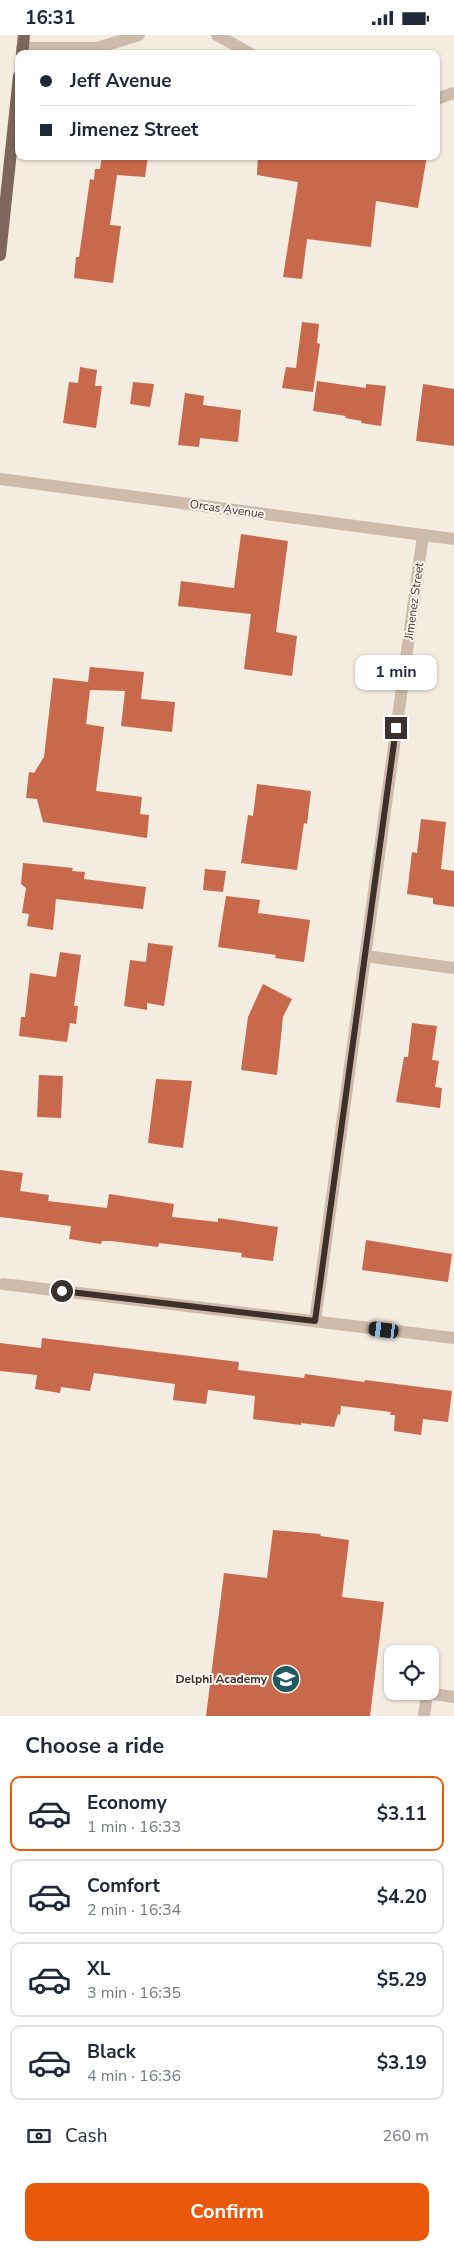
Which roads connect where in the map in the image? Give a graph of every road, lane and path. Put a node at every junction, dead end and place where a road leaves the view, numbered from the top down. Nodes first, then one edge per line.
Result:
1 (24, 35) edge
2 (138, 35) edge
3 (217, 35) edge
4 (98, 41) edge
5 (22, 50) edge
6 (30, 50) edge
7 (244, 50) edge
8 (454, 93) edge
9 (440, 98) edge
10 (15, 114) edge
11 (0, 255) edge
12 (0, 479) edge
13 (423, 535) junction
14 (454, 539) edge
15 (365, 956) junction
16 (454, 968) edge
17 (3, 1284) dead end
18 (315, 1321) junction
19 (454, 1338) edge
20 (454, 1697) edge
21 (424, 1716) edge

1 - 5 main road
2 - 4 street
3 - 7 street
4 - 6 street
8 - 9 street
10 - 11 main road
12 - 13 street, Orcas Avenue
13 - 14 street, Orcas Avenue
13 - 15 street, Jimenez Street
15 - 16 street
15 - 18 street, Jimenez Street
17 - 18 street
18 - 19 street
20 - 21 street

